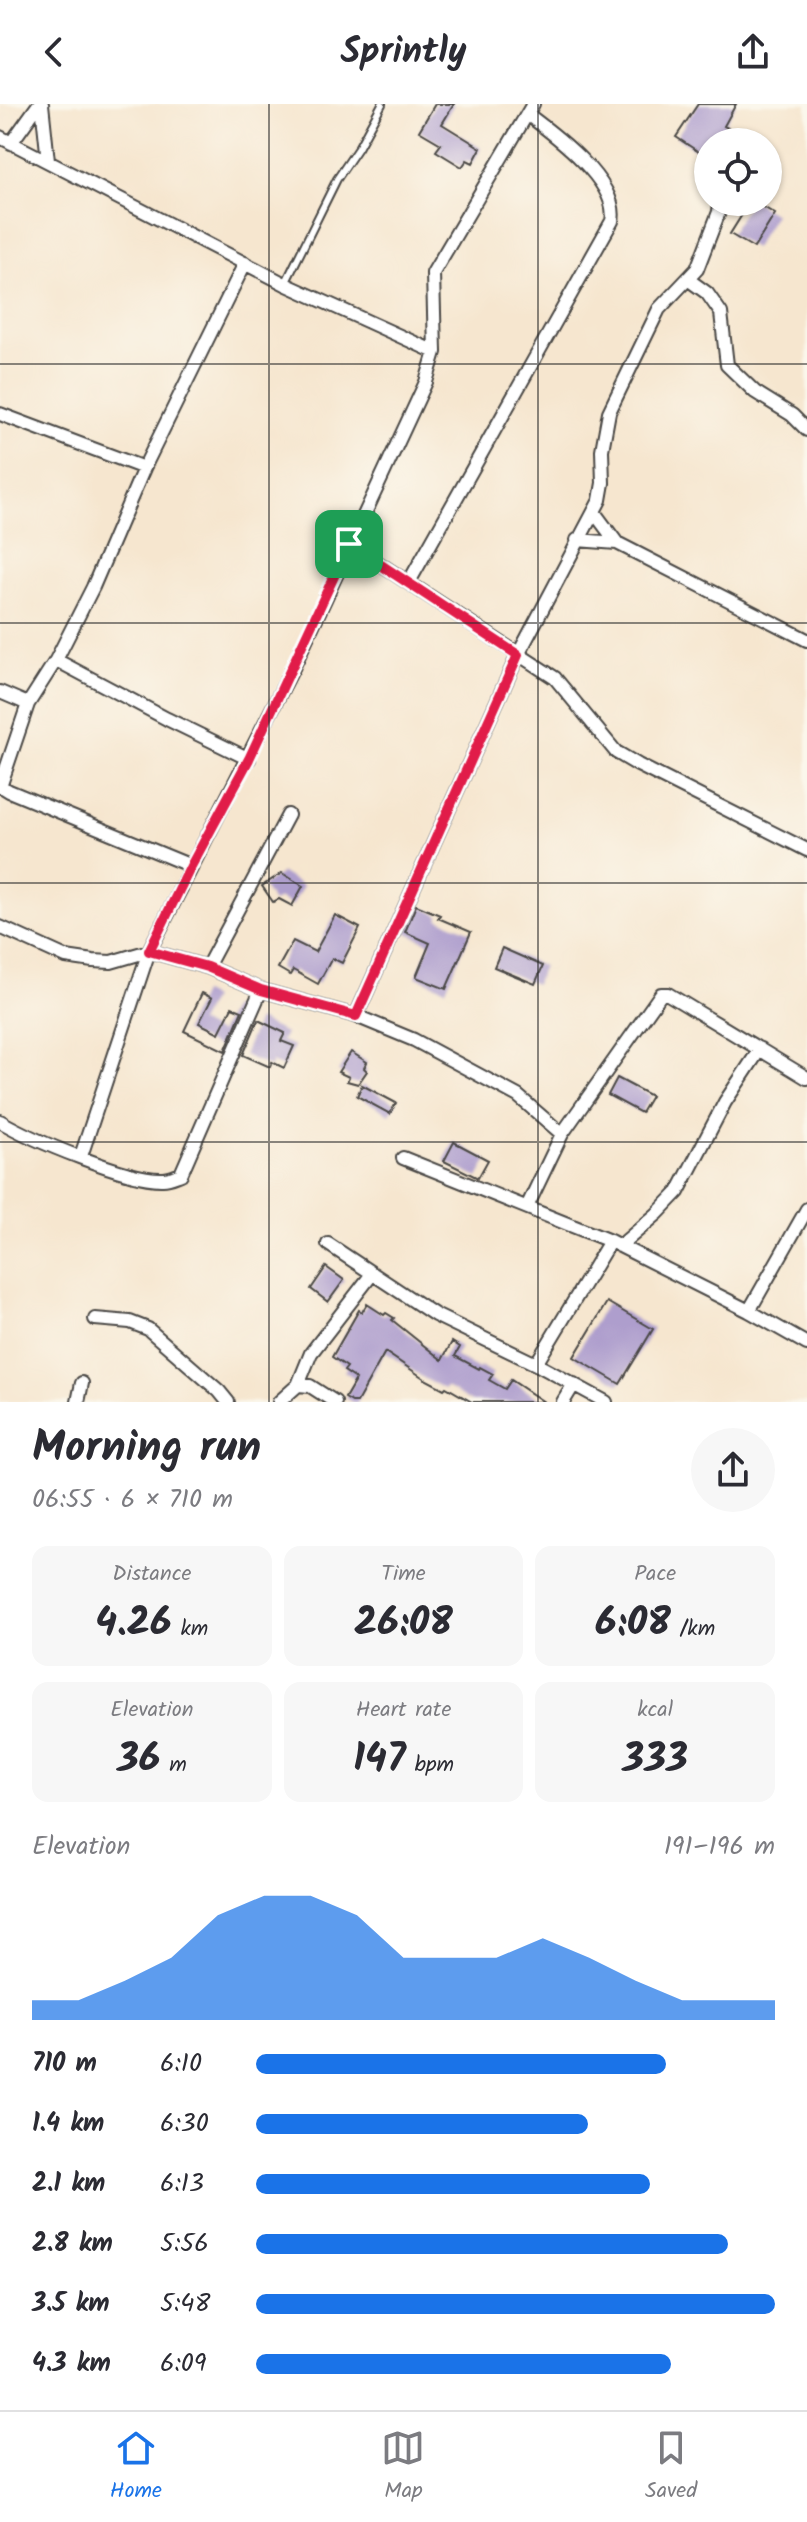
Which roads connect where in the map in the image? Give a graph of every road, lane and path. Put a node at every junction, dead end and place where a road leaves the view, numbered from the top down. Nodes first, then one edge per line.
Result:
1 (40, 104) edge
2 (382, 104) edge
3 (530, 109) edge
4 (6, 140) edge
5 (48, 161) junction
6 (717, 216) edge
7 (245, 263) junction
8 (689, 280) junction
9 (285, 284) junction
10 (435, 352) junction
11 (0, 414) edge
12 (807, 430) edge
13 (144, 468) junction
14 (594, 512) junction
15 (577, 540) junction
16 (617, 543) junction
17 (349, 544) junction
18 (409, 582) junction
19 (807, 640) edge
20 (518, 655) junction
21 (56, 660) junction
22 (0, 692) edge
23 (28, 704) junction
24 (249, 759) junction
25 (1, 786) edge
26 (288, 815) dead end
27 (807, 850) edge
28 (191, 866) junction
29 (0, 927) edge
30 (149, 951) junction
31 (207, 967) junction
32 (261, 990) junction
33 (356, 1016) junction
34 (760, 1049) junction
35 (807, 1078) edge
36 (0, 1121) edge
37 (562, 1134) junction
38 (81, 1156) junction
39 (403, 1158) dead end
40 (527, 1207) junction
41 (807, 1209) edge
42 (328, 1244) dead end
43 (615, 1244) junction
44 (372, 1274) junction
45 (749, 1311) junction
46 (95, 1319) dead end
47 (807, 1344) edge
48 (536, 1364) junction
49 (82, 1383) dead end
50 (574, 1384) junction
51 (298, 1385) junction
52 (225, 1398) edge
53 (78, 1402) edge
54 (209, 1402) edge
55 (279, 1402) edge
56 (335, 1402) edge
57 (563, 1402) edge
58 (606, 1402) edge

1 - 4 street
1 - 5 street
2 - 9 lane
3 - 10 street
3 - 18 street
4 - 5 street
5 - 7 street
6 - 8 street
7 - 9 street
7 - 13 street
8 - 12 street
8 - 14 street
9 - 10 street
10 - 17 street
11 - 13 street
13 - 21 street
14 - 15 street
14 - 16 street
15 - 16 street
15 - 20 street
16 - 19 street
17 - 18 street
17 - 24 street
18 - 20 street
20 - 27 street
20 - 33 street
21 - 23 street
21 - 24 street
22 - 23 street
23 - 25 street
24 - 28 street
25 - 28 street
26 - 31 street
28 - 30 street
29 - 30 street
30 - 31 street
30 - 38 street
31 - 32 street
32 - 33 street
32 - 38 street
33 - 37 street
34 - 35 street
34 - 37 street
34 - 43 street
36 - 38 street
37 - 40 street
39 - 40 street
40 - 43 street
41 - 45 street
42 - 44 street
43 - 45 street
43 - 48 street
44 - 48 street
44 - 51 street
45 - 47 street
46 - 52 street
48 - 50 street
49 - 53 street
50 - 57 street
50 - 58 street
51 - 55 street
51 - 56 street
52 - 54 street

